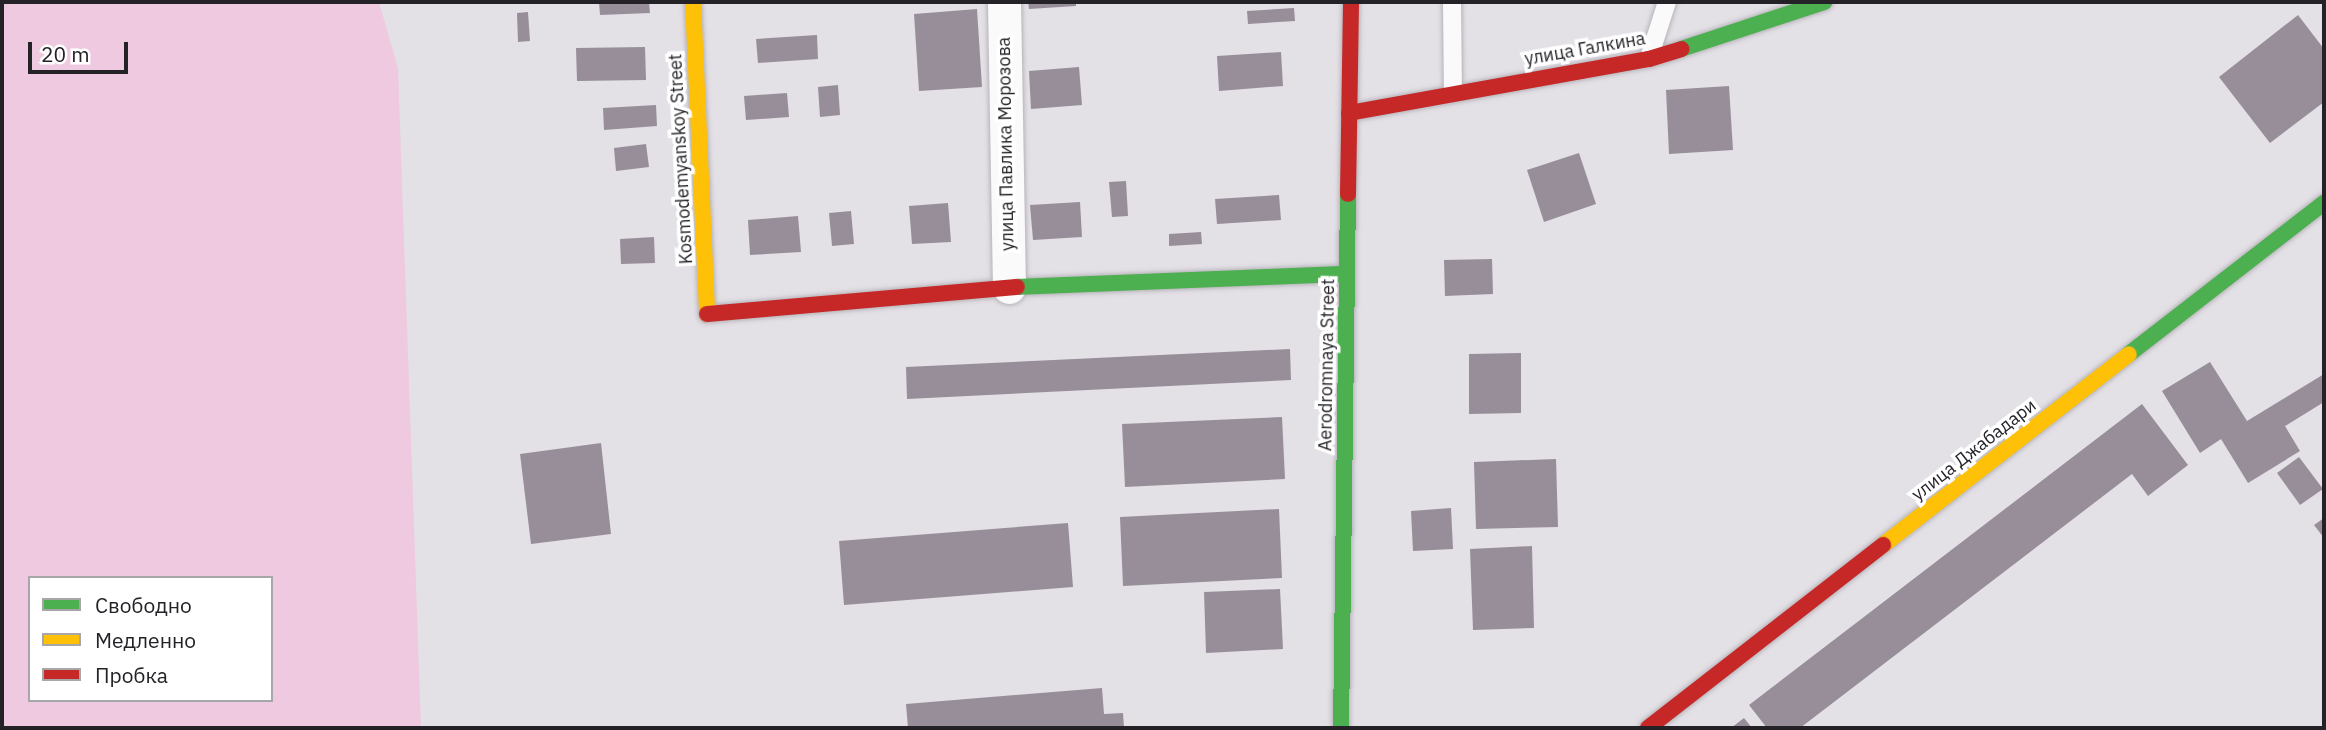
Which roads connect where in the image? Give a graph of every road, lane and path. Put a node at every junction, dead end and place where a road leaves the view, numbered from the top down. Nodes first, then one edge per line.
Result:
1 (693, 2) edge
2 (1003, 2) edge
3 (1351, 2) edge
4 (1452, 2) edge
5 (1667, 2) edge
6 (1824, 2) edge
7 (1648, 58) junction
8 (1453, 92) junction
9 (1349, 113) junction
10 (2324, 203) edge
11 (1347, 274) junction
12 (1009, 287) junction
13 (1341, 728) edge
14 (1648, 728) edge

1 - 12 street, Kosmodemyanskoy Street
2 - 12 street, улица Павлика Морозова
3 - 9 street, Aerodromnaya Street
4 - 8 lane
5 - 7 lane
6 - 7 street, улица Галкина
7 - 8 street, улица Галкина
8 - 9 street, улица Галкина
9 - 11 street, Aerodromnaya Street
10 - 14 street, улица Джабадари
11 - 12 street
11 - 13 street, Aerodromnaya Street

